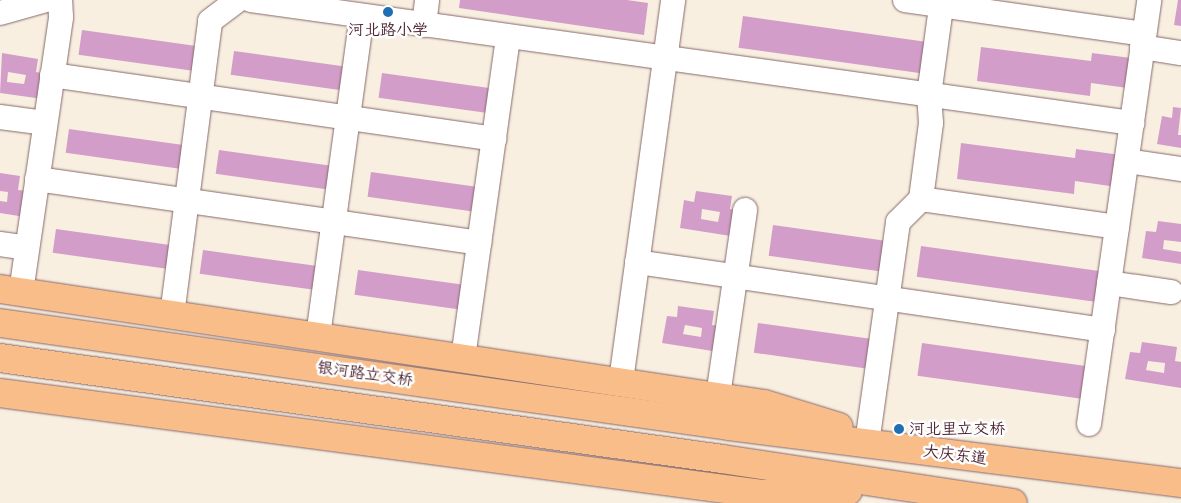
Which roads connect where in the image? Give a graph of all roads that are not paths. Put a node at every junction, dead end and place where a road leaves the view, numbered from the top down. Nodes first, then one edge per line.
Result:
1 (46, 0) edge
2 (60, 0) edge
3 (238, 0) edge
4 (251, 0) edge
5 (427, 0) edge
6 (673, 0) edge
7 (906, 0) edge
8 (1149, 0) edge
9 (942, 2) edge
10 (0, 13) edge
11 (362, 16) junction
12 (424, 25) junction
13 (508, 38) junction
14 (1143, 40) junction
15 (1181, 53) edge
16 (664, 60) junction
17 (52, 75) junction
18 (929, 95) junction
19 (200, 97) junction
20 (0, 117) edge
21 (348, 118) junction
22 (45, 123) junction
23 (1132, 123) junction
24 (494, 140) junction
25 (1126, 161) junction
26 (1181, 169) edge
27 (38, 179) junction
28 (921, 199) junction
29 (187, 200) junction
30 (744, 210) dead end
31 (334, 222) junction
32 (1117, 227) junction
33 (479, 243) junction
34 (0, 244) edge
35 (27, 248) junction
36 (637, 262) junction
37 (735, 277) junction
38 (1109, 284) junction
39 (10, 291) edge
40 (1170, 292) dead end
41 (887, 299) junction
42 (172, 315) junction
43 (0, 323) edge
44 (1103, 330) junction
45 (318, 336) junction
46 (0, 358) edge
47 (463, 358) junction
48 (621, 381) junction
49 (0, 393) edge
50 (718, 396) junction
51 (1089, 424) dead end
52 (729, 426) joint
53 (868, 436) junction
54 (912, 450) junction
55 (1181, 483) edge
56 (910, 489) junction
57 (1013, 503) edge

1 - 10 street
2 - 17 street
3 - 19 street
4 - 11 street
5 - 12 street
6 - 16 street
7 - 9 street
8 - 14 street
9 - 14 street
9 - 18 street
11 - 12 street
11 - 21 street
12 - 13 street
13 - 16 street
13 - 24 street
14 - 15 street
14 - 23 street
16 - 18 street
16 - 36 street
17 - 19 street
17 - 22 street
18 - 23 street
18 - 28 street
19 - 21 street
19 - 29 street
20 - 22 street
21 - 24 street
21 - 31 street
22 - 27 street
23 - 25 street
24 - 33 street
25 - 26 street
25 - 32 street
27 - 29 street
27 - 35 street
28 - 32 street
28 - 41 street
29 - 31 street
29 - 42 street
30 - 37 street
31 - 33 street
31 - 45 street
32 - 38 street
33 - 47 street
34 - 35 street
35 - 39 street
36 - 37 street
36 - 48 street
37 - 41 street
37 - 50 street
38 - 40 street
38 - 44 street
39 - 42 main road
41 - 44 street
41 - 53 street
42 - 45 main road
43 - 52 main road, 银河路立交桥
44 - 51 street
45 - 47 main road
46 - 56 main road
47 - 48 main road
48 - 50 main road
49 - 56 main road
50 - 53 main road
52 - 54 main road, 大庆东道
53 - 54 main road
54 - 55 main road, 大庆东道
56 - 57 main road

